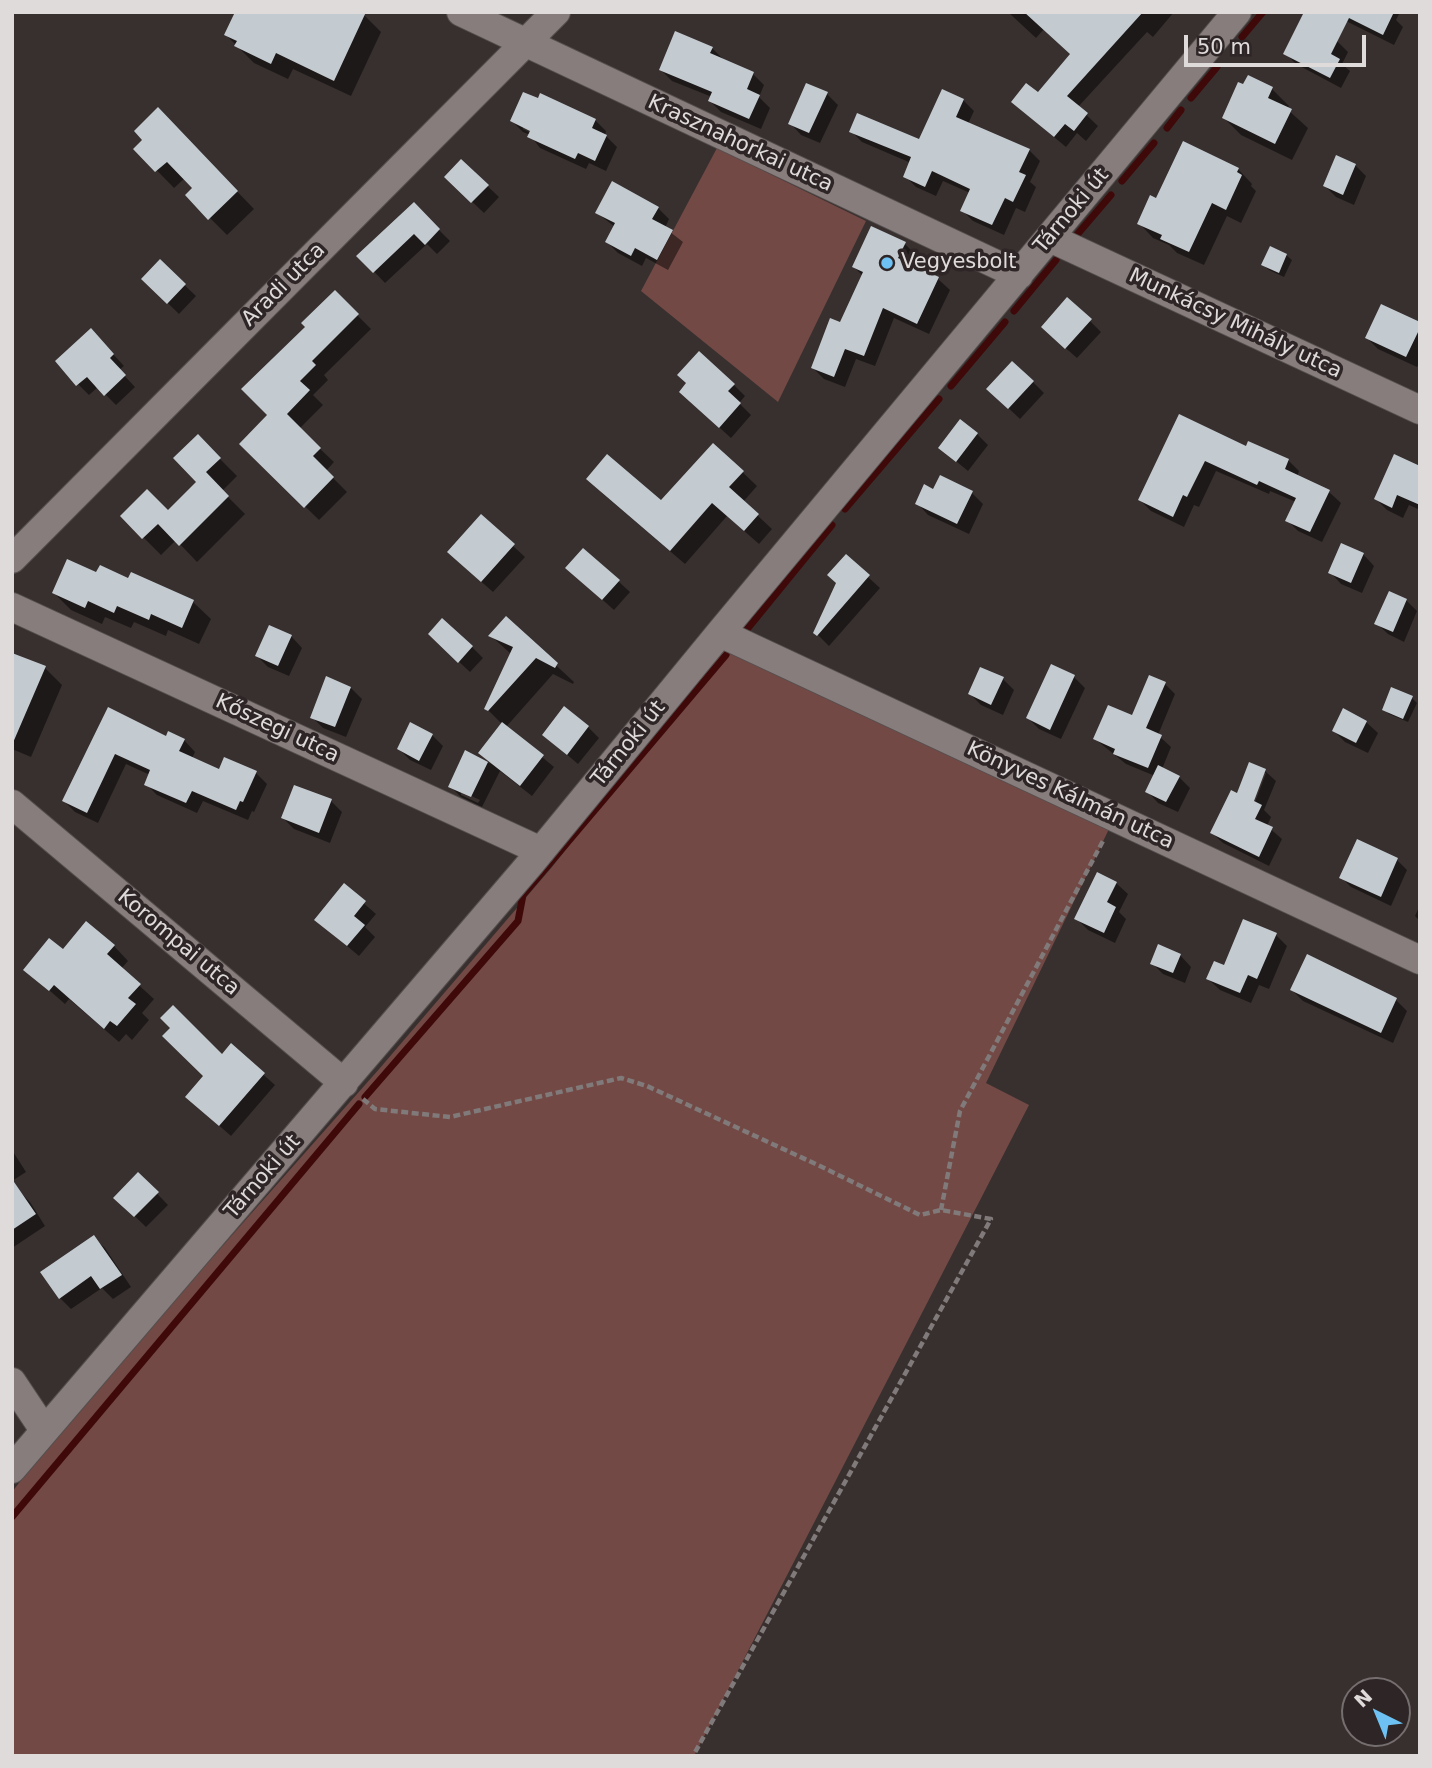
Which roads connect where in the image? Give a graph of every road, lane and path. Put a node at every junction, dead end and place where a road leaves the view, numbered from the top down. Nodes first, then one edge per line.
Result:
1 (461, 12) edge
2 (556, 12) edge
3 (1237, 12) edge
4 (524, 43) junction
5 (1050, 238) junction
6 (1019, 275) junction
7 (1420, 410) edge
8 (12, 559) edge
9 (12, 607) edge
10 (720, 633) junction
11 (12, 804) edge
12 (1109, 829) dead end
13 (541, 851) junction
14 (1420, 960) edge
15 (344, 1083) junction
16 (941, 1210) junction
17 (12, 1382) edge
18 (44, 1430) junction
19 (12, 1468) edge
20 (693, 1756) edge

1 - 4 street, Krasznahorkai utca
2 - 4 street, Aradi utca
3 - 5 street, Tárnoki út
4 - 6 street, Krasznahorkai utca
4 - 8 street, Aradi utca
5 - 6 street, Tárnoki út
5 - 7 street, Munkácsy Mihály utca
6 - 10 street, Tárnoki út
9 - 13 street, Kőszegi utca
10 - 13 street, Tárnoki út
10 - 14 street, Könyves Kálmán utca
11 - 15 street, Korompai utca
12 - 16 path
13 - 15 street, Tárnoki út
15 - 16 path
15 - 18 street, Tárnoki út
16 - 20 path
17 - 18 street
18 - 19 street, Tárnoki út

